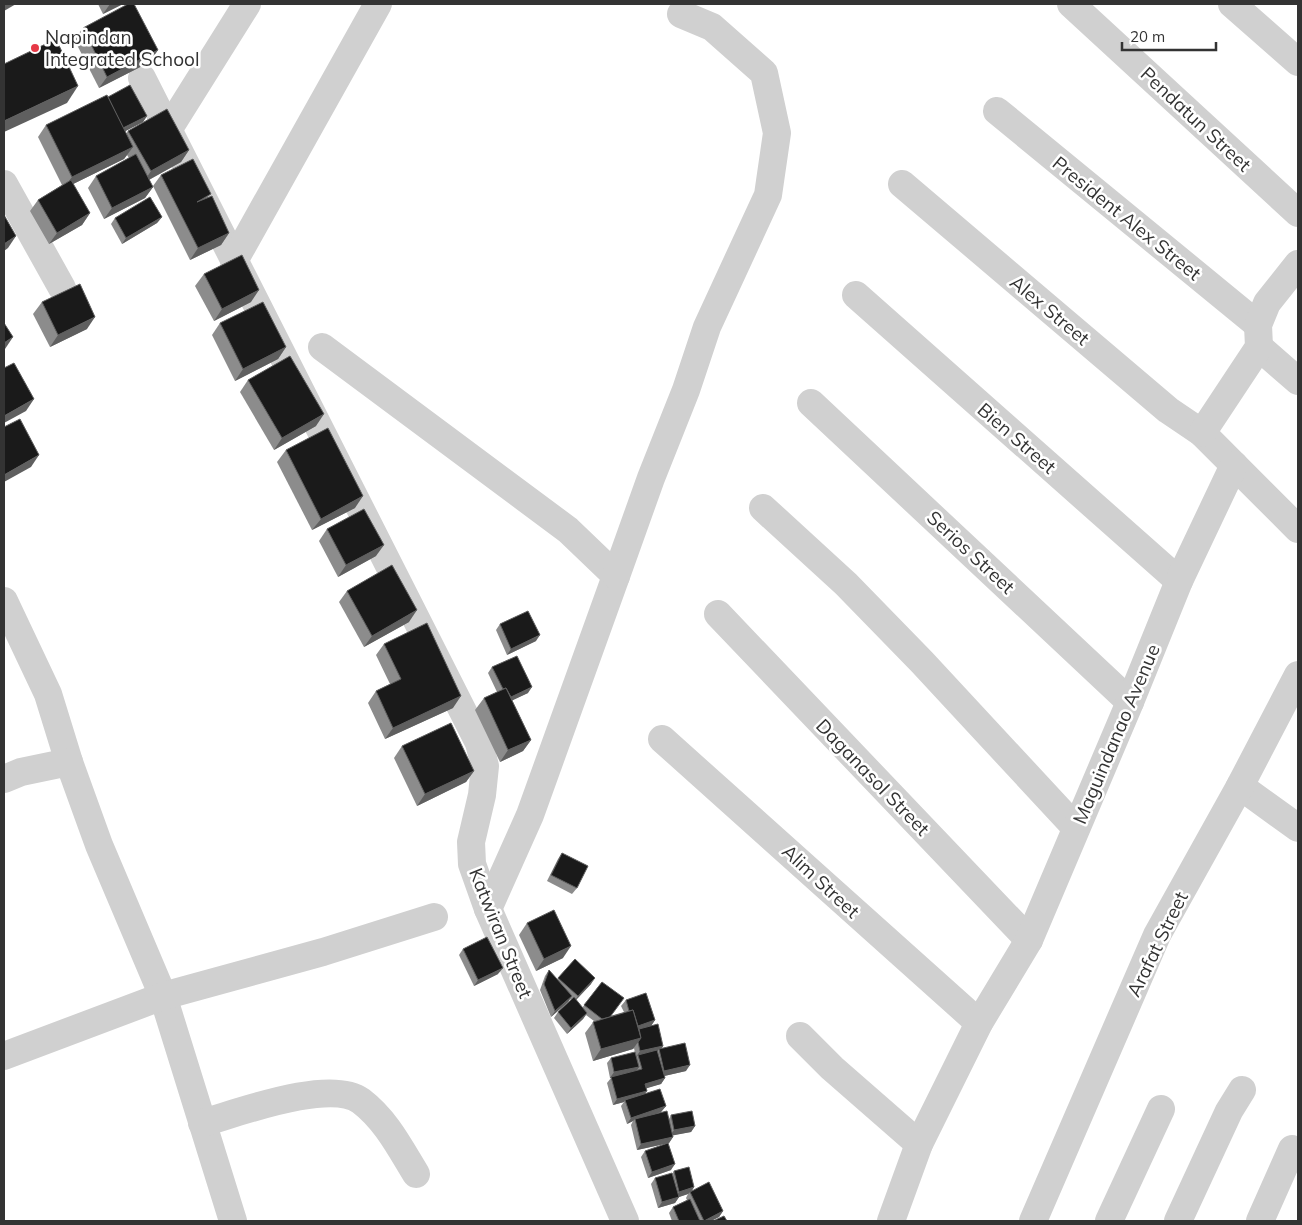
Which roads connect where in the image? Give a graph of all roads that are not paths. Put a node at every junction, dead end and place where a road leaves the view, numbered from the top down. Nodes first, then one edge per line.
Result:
1 (247, 4) edge
2 (378, 4) edge
3 (1071, 4) edge
4 (1232, 4) edge
5 (681, 14) dead end
6 (1298, 62) edge
7 (142, 78) dead end
8 (996, 111) dead end
9 (168, 130) junction
10 (4, 184) edge
11 (902, 184) dead end
12 (1298, 214) edge
13 (234, 261) junction
14 (1298, 264) edge
15 (62, 288) dead end
16 (856, 296) dead end
17 (1259, 336) junction
18 (322, 347) dead end
19 (1298, 382) edge
20 (811, 403) dead end
21 (1202, 433) junction
22 (1234, 465) junction
23 (763, 508) dead end
24 (1298, 529) edge
25 (616, 576) junction
26 (1179, 581) junction
27 (4, 601) edge
28 (718, 614) dead end
29 (1298, 675) edge
30 (1130, 702) junction
31 (662, 739) dead end
32 (69, 762) junction
33 (4, 779) edge
34 (1240, 786) junction
35 (1076, 828) junction
36 (1298, 828) edge
37 (488, 909) junction
38 (434, 917) dead end
39 (1028, 940) junction
40 (162, 996) junction
41 (979, 1024) junction
42 (800, 1036) dead end
43 (4, 1056) edge
44 (1242, 1090) dead end
45 (1161, 1109) dead end
46 (202, 1123) junction
47 (919, 1144) junction
48 (1292, 1149) dead end
49 (416, 1174) dead end
50 (233, 1221) edge
51 (625, 1221) edge
52 (891, 1221) edge
53 (1034, 1221) edge
54 (1109, 1221) edge
55 (1178, 1221) edge
56 (1260, 1221) edge

1 - 9 street
2 - 13 street
3 - 12 street, Pendatun Street
4 - 6 street
5 - 25 street
7 - 9 street, Katwiran Street
8 - 17 street, President Alex Street
9 - 13 street, Katwiran Street
10 - 15 street
11 - 21 street, Alex Street
13 - 37 street, Katwiran Street
14 - 17 street
16 - 26 street, Bien Street
17 - 19 street, President Alex Street
17 - 21 street
18 - 25 street
20 - 30 street, Serios Street
21 - 22 street
22 - 24 street
22 - 26 street, Maguindanao Avenue
23 - 35 street
25 - 37 street
26 - 30 street, Maguindanao Avenue
27 - 32 street
28 - 39 street, Daganasol Street
29 - 34 street, Arafat Street
30 - 35 street, Maguindanao Avenue
31 - 41 street, Alim Street
32 - 33 street
32 - 40 street
34 - 36 street
34 - 53 street, Arafat Street
35 - 39 street, Maguindanao Avenue
37 - 51 street, Katwiran Street
38 - 40 street
39 - 41 street, Maguindanao Avenue
40 - 43 street
40 - 46 street
41 - 47 street, Maguindanao Avenue
42 - 47 street
44 - 55 street
45 - 54 street
46 - 49 street
46 - 50 street
47 - 52 street, Maguindanao Avenue
48 - 56 street

